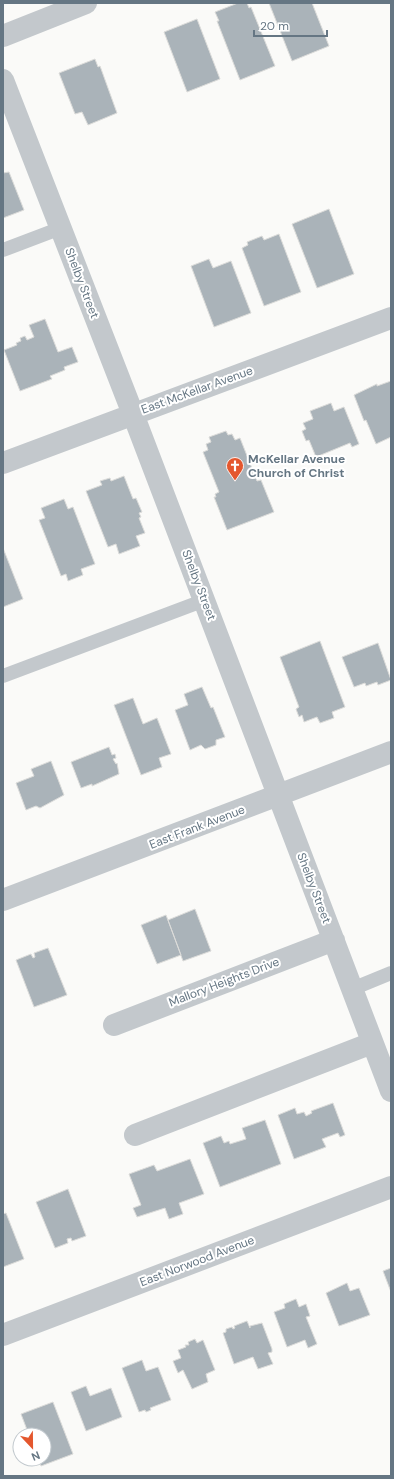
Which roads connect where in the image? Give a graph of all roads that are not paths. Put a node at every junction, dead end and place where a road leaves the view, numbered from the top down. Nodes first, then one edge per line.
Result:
1 (86, 3) edge
2 (3, 36) edge
3 (3, 80) edge
4 (61, 228) junction
5 (3, 250) edge
6 (391, 318) edge
7 (133, 414) junction
8 (3, 463) edge
9 (205, 600) junction
10 (3, 676) edge
11 (391, 752) edge
12 (279, 796) junction
13 (3, 900) edge
14 (334, 940) junction
15 (391, 973) edge
16 (352, 988) junction
17 (114, 1025) dead end
18 (372, 1043) junction
19 (391, 1091) edge
20 (135, 1135) dead end
21 (391, 1188) edge
22 (3, 1335) edge

1 - 2 street
3 - 4 street, Shelby Street
4 - 5 lane
4 - 7 street, Shelby Street
6 - 7 street, East McKellar Avenue
7 - 8 street, East McKellar Avenue
7 - 9 street, Shelby Street
9 - 10 lane
9 - 12 street, Shelby Street
11 - 12 street, East Frank Avenue
12 - 13 street, East Frank Avenue
12 - 14 street, Shelby Street
14 - 16 street, Shelby Street
14 - 17 street, Mallory Heights Drive
15 - 16 lane
16 - 18 street, Shelby Street
18 - 19 street, Shelby Street
18 - 20 street
21 - 22 street, East Norwood Avenue

